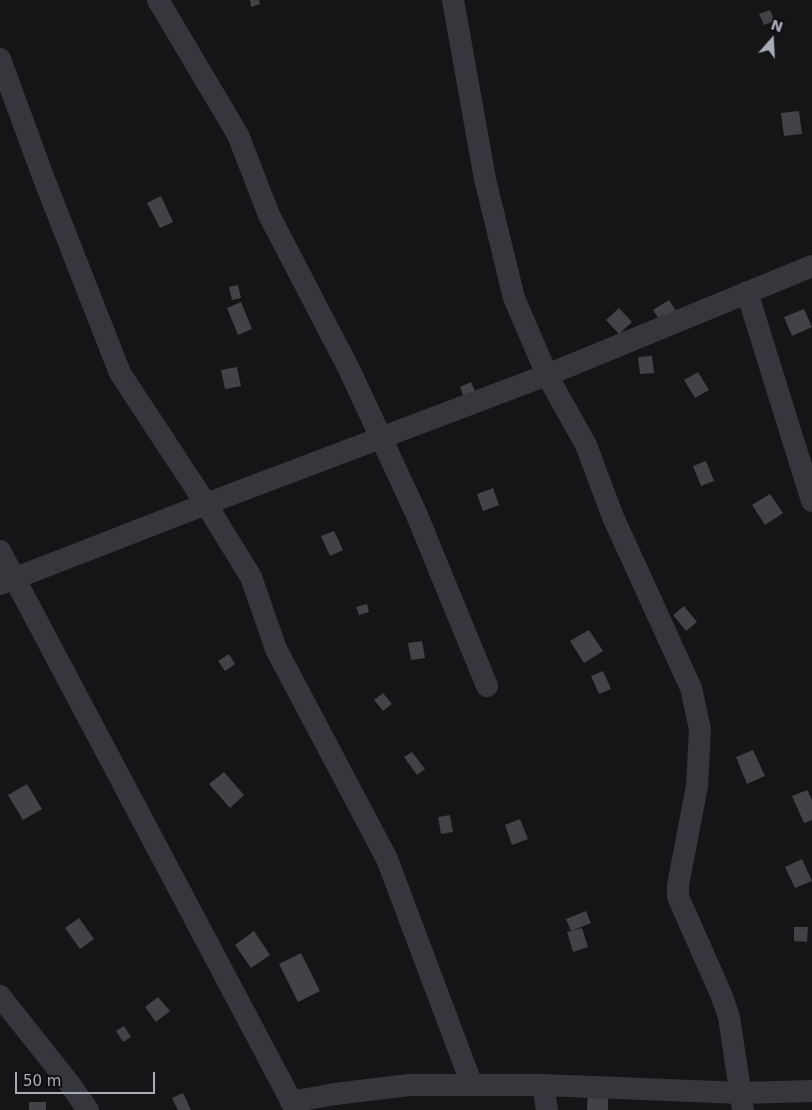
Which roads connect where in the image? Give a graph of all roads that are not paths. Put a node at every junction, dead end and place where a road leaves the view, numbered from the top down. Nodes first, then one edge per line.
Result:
1 (158, 0) edge
2 (453, 0) edge
3 (0, 59) edge
4 (812, 266) edge
5 (747, 292) junction
6 (547, 375) junction
7 (381, 438) junction
8 (812, 502) edge
9 (206, 504) junction
10 (0, 551) edge
11 (7, 582) edge
12 (487, 686) dead end
13 (0, 996) edge
14 (472, 1085) junction
15 (542, 1085) junction
16 (812, 1091) edge
17 (742, 1101) edge
18 (332, 1102) edge
19 (294, 1106) edge
20 (88, 1110) edge
21 (547, 1110) edge

1 - 7 street
2 - 6 street
3 - 9 street
4 - 5 street
5 - 6 street
5 - 8 street
6 - 7 street
6 - 17 street
7 - 9 street
7 - 12 street
9 - 11 street
9 - 14 street
10 - 11 street
11 - 19 street
13 - 20 street
14 - 15 street
14 - 18 street
15 - 17 street
15 - 21 street
16 - 17 street
18 - 19 street

